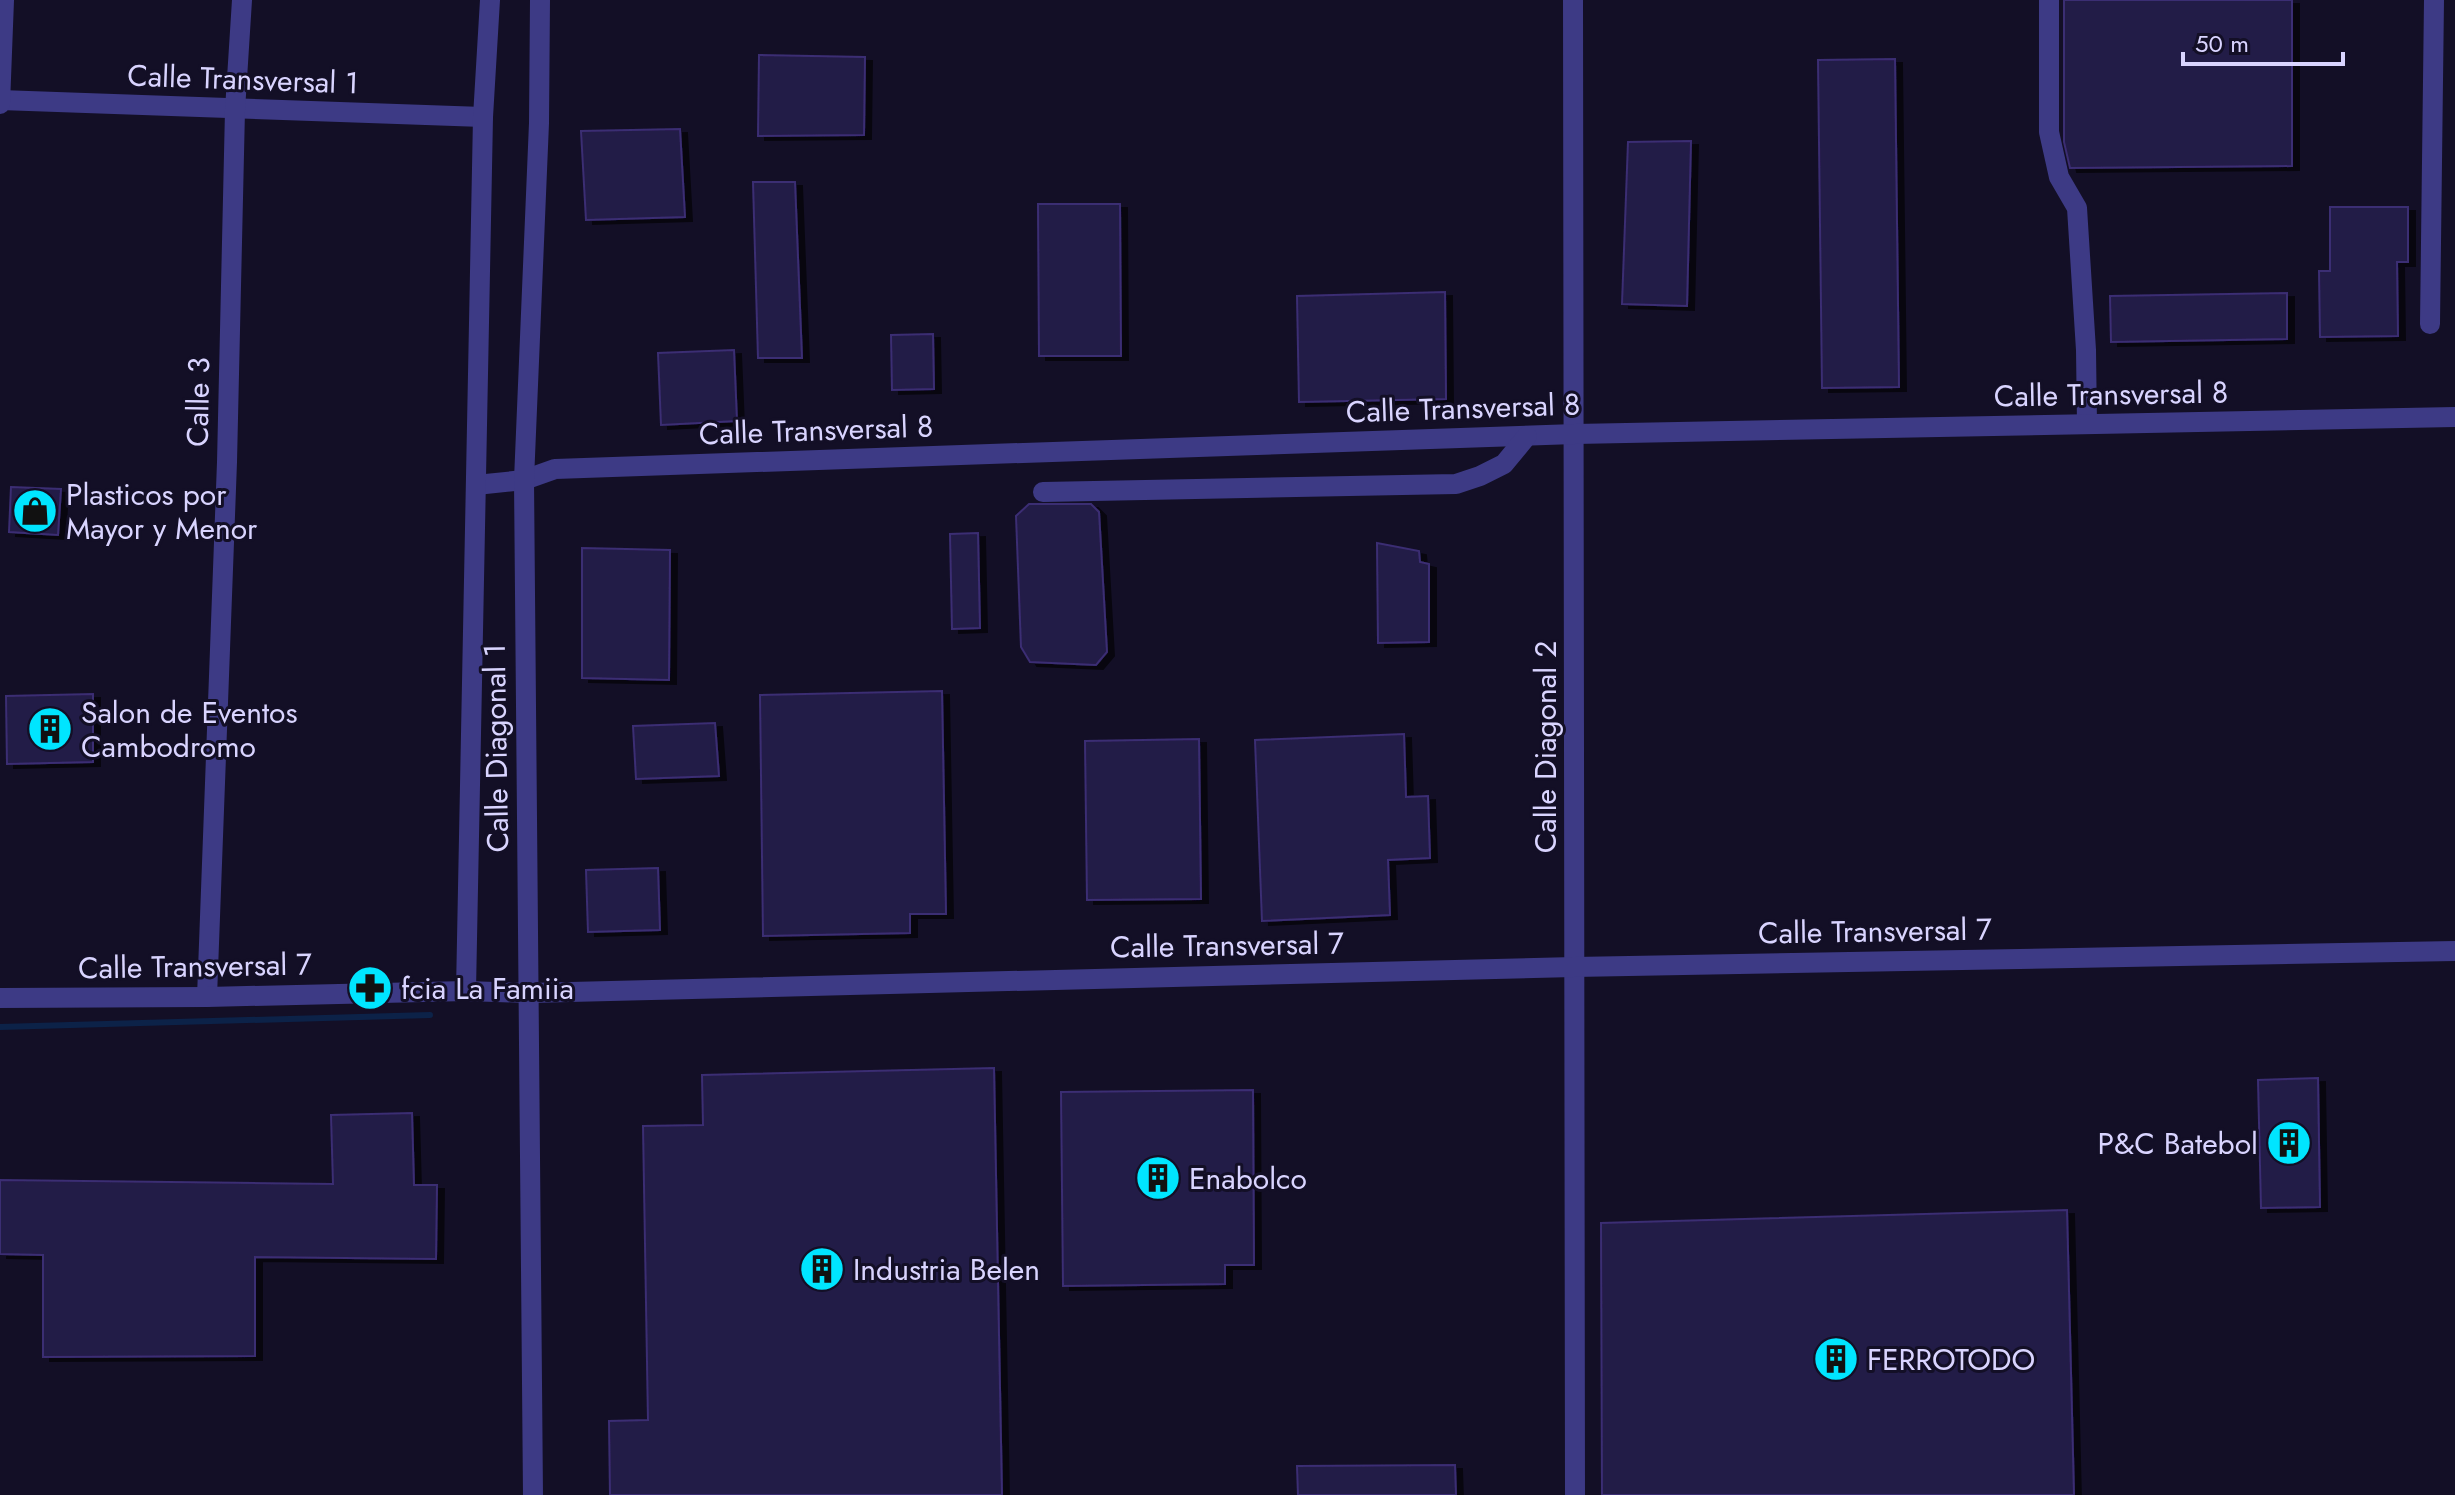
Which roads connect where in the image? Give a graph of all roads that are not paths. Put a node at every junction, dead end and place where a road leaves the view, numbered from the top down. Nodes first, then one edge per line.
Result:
1 (4, 0) edge
2 (242, 0) edge
3 (490, 0) edge
4 (540, 0) edge
5 (1573, 0) edge
6 (2049, 0) edge
7 (2434, 0) edge
8 (0, 102) edge
9 (235, 110) junction
10 (483, 117) junction
11 (2430, 324) dead end
12 (2455, 417) edge
13 (2087, 424) junction
14 (1575, 434) junction
15 (1527, 436) junction
16 (524, 480) junction
17 (476, 485) junction
18 (1043, 492) dead end
19 (2455, 951) edge
20 (1574, 967) junction
21 (466, 991) junction
22 (529, 993) junction
23 (207, 997) junction
24 (0, 998) edge
25 (533, 1495) edge
26 (1575, 1495) edge

1 - 8 street
2 - 9 street, Calle 3
3 - 10 street, Calle Diagonal 1
4 - 16 street, Calle Diagonal 1
5 - 14 street, Calle Diagonal 2
6 - 13 street
7 - 11 street
8 - 9 street, Calle Transversal 1
9 - 10 street, Calle Transversal 1
9 - 23 street, Calle 3
10 - 17 street, Calle Diagonal 1
12 - 13 street, Calle Transversal 8
13 - 14 street, Calle Transversal 8
14 - 15 street, Calle Transversal 8
14 - 20 street, Calle Diagonal 2
15 - 16 street, Calle Transversal 8
15 - 18 street
16 - 17 street, Calle Transversal 8
16 - 22 street, Calle Diagonal 1
17 - 21 street, Calle Diagonal 1
19 - 20 street, Calle Transversal 7
20 - 22 street, Calle Transversal 7
20 - 26 street, Calle Diagonal 2
21 - 22 street, Calle Transversal 7
21 - 23 street, Calle Transversal 7
22 - 25 street, Calle Diagonal 1
23 - 24 street, Calle Transversal 7

